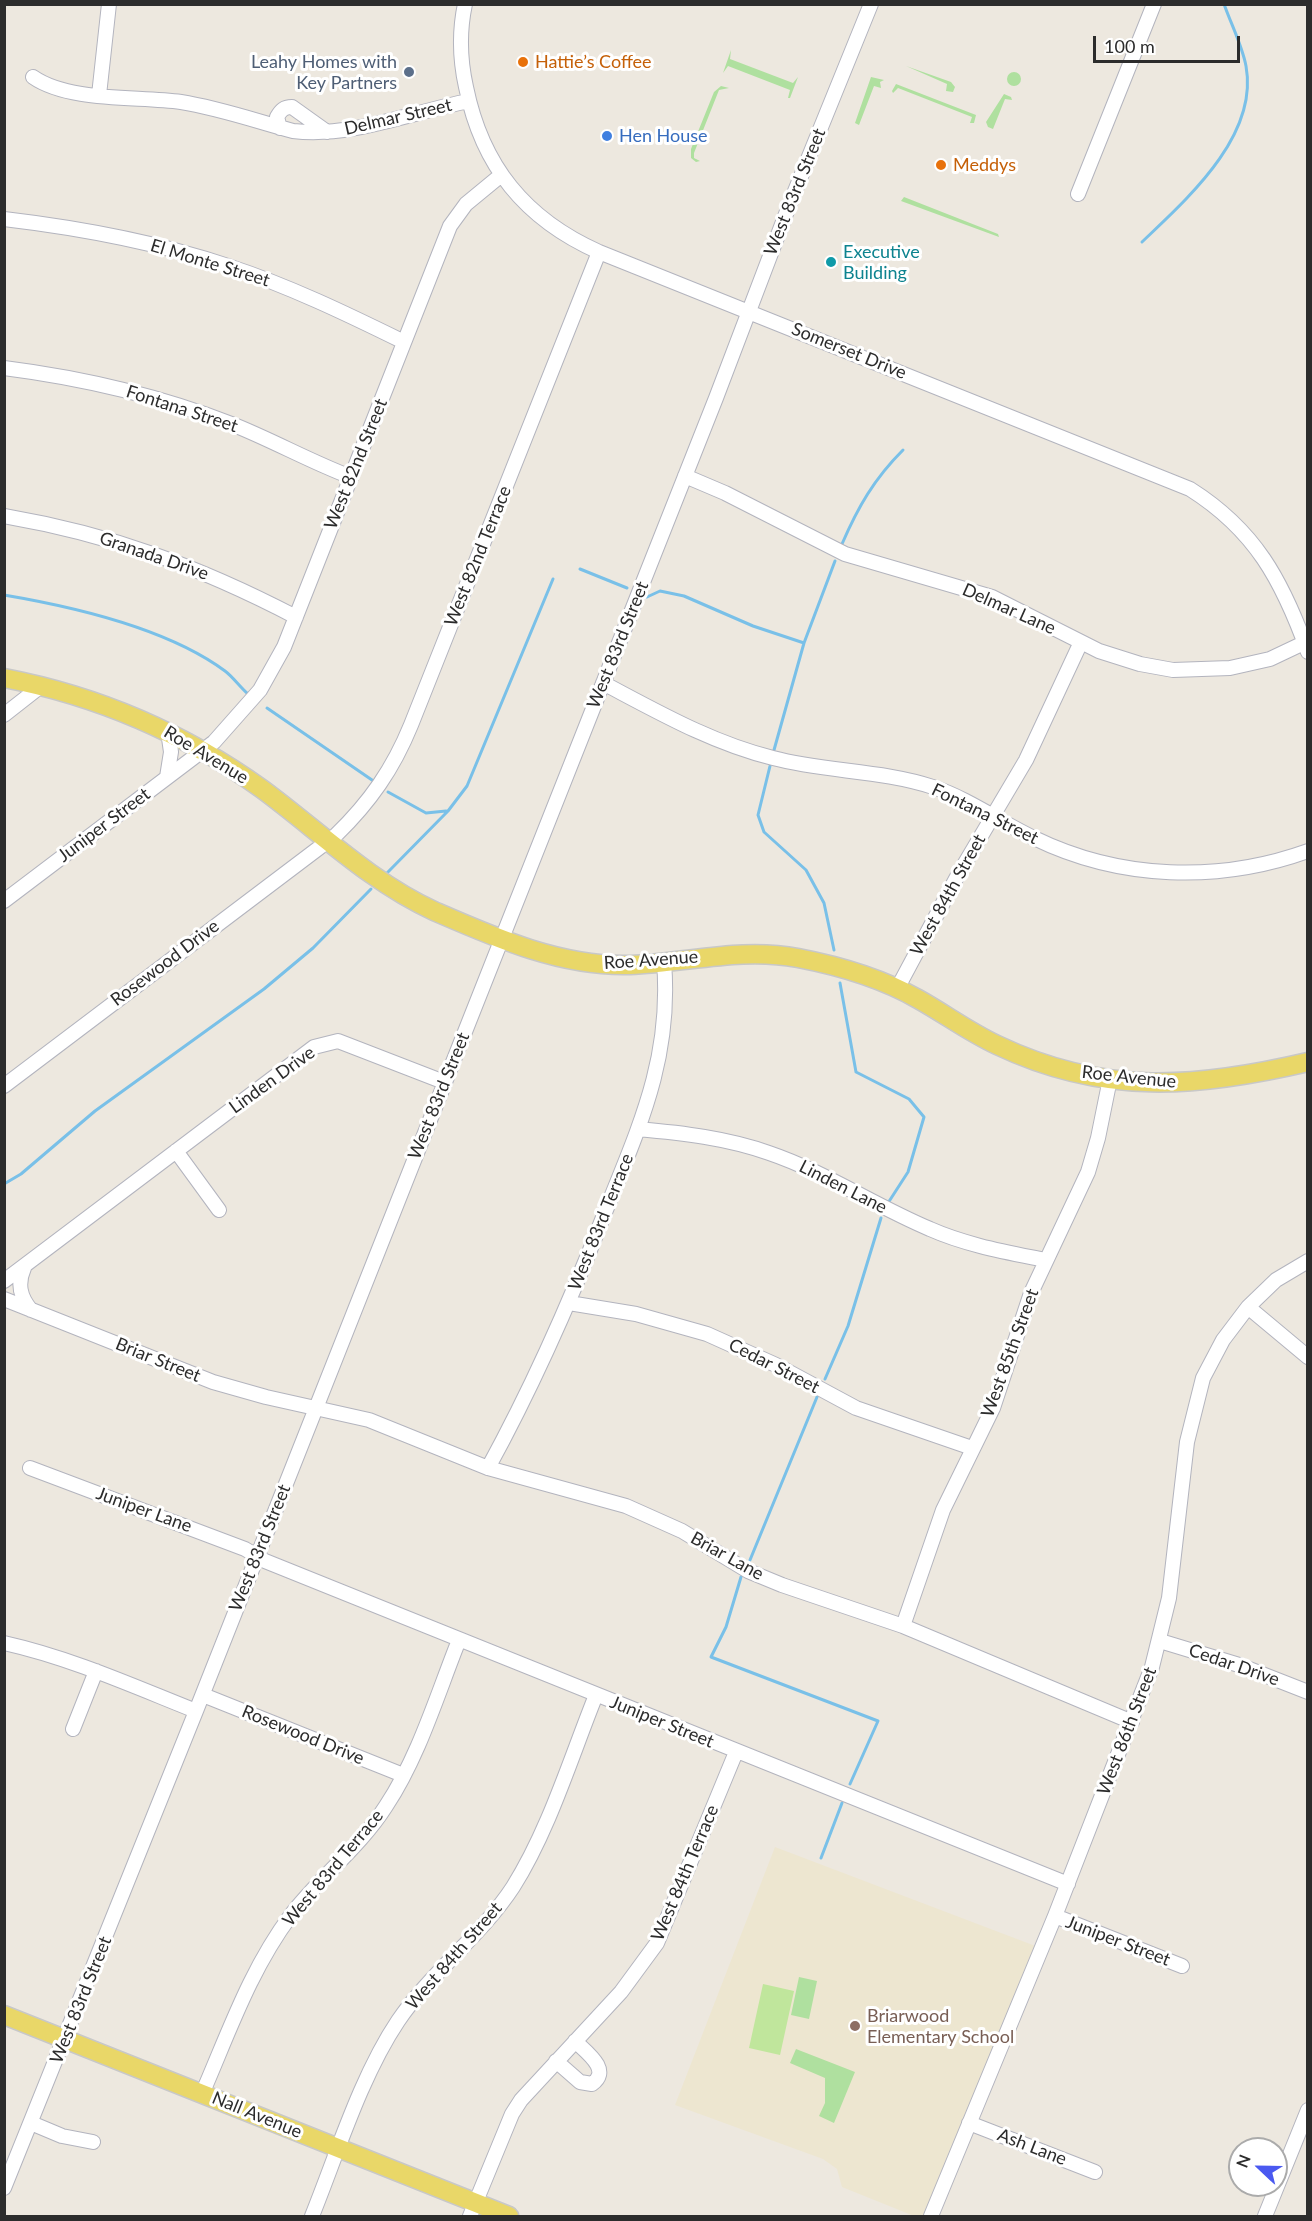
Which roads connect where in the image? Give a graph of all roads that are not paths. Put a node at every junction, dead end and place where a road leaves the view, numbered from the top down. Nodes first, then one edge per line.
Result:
1 (109, 4) edge
2 (465, 4) edge
3 (871, 4) edge
4 (1154, 4) edge
5 (33, 77) dead end
6 (99, 94) junction
7 (469, 101) junction
8 (280, 128) junction
9 (327, 132) junction
10 (500, 176) junction
11 (1078, 194) dead end
12 (4, 219) edge
13 (599, 252) junction
14 (748, 311) junction
15 (404, 342) junction
16 (4, 368) edge
17 (685, 476) junction
18 (351, 477) junction
19 (4, 516) edge
20 (296, 617) junction
21 (1081, 642) junction
22 (1306, 645) edge
23 (4, 678) edge
24 (603, 683) junction
25 (41, 686) junction
26 (4, 715) edge
27 (168, 731) junction
28 (204, 750) junction
29 (167, 777) junction
30 (993, 816) junction
31 (326, 842) junction
32 (1308, 851) edge
33 (4, 900) edge
34 (502, 938) junction
35 (664, 962) junction
36 (897, 989) junction
37 (1308, 1062) edge
38 (1110, 1079) junction
39 (444, 1082) junction
40 (4, 1086) edge
41 (638, 1128) junction
42 (176, 1151) junction
43 (219, 1210) dead end
44 (1045, 1260) junction
45 (1308, 1261) edge
46 (24, 1268) junction
47 (4, 1281) edge
48 (4, 1299) edge
49 (569, 1303) junction
50 (1248, 1307) junction
51 (31, 1310) junction
52 (1308, 1357) edge
53 (316, 1408) junction
54 (972, 1448) junction
55 (30, 1468) dead end
56 (488, 1468) junction
57 (257, 1556) junction
58 (903, 1626) junction
59 (459, 1640) junction
60 (1160, 1641) junction
61 (4, 1643) edge
62 (96, 1671) junction
63 (1308, 1692) edge
64 (203, 1695) junction
65 (596, 1695) junction
66 (196, 1711) junction
67 (1132, 1722) junction
68 (73, 1729) dead end
69 (736, 1752) junction
70 (403, 1775) junction
71 (1068, 1884) junction
72 (1055, 1917) junction
73 (1182, 1966) dead end
74 (4, 2015) edge
75 (66, 2039) junction
76 (575, 2041) junction
77 (556, 2061) junction
78 (202, 2094) junction
79 (1308, 2110) edge
80 (31, 2122) junction
81 (969, 2123) junction
82 (1303, 2136) edge
83 (93, 2142) dead end
84 (340, 2148) junction
85 (1095, 2172) dead end
86 (4, 2188) edge
87 (473, 2210) edge
88 (312, 2217) edge
89 (509, 2217) edge
90 (931, 2217) edge
91 (1265, 2217) edge

1 - 6 street
2 - 7 street, Somerset Drive
3 - 14 street, West 83rd Street
4 - 11 street
5 - 6 street, Delmar Street
6 - 8 street, Delmar Street
7 - 9 street, Delmar Street
7 - 10 street, Somerset Drive
8 - 9 street, Delmar Street
8 - 9 street, Delmar Street
10 - 13 street, Somerset Drive
10 - 15 street, West 82nd Street
12 - 15 street, El Monte Street
13 - 14 street, Somerset Drive
13 - 31 street, West 82nd Terrace
14 - 17 street, West 83rd Street
14 - 22 street, Somerset Drive
15 - 18 street, West 82nd Street
16 - 18 street, Fontana Street
17 - 21 street, Delmar Lane
17 - 24 street, West 83rd Street
18 - 20 street, West 82nd Street
19 - 20 street, Granada Drive
20 - 28 street, West 82nd Street
21 - 22 street, Delmar Lane
21 - 30 street, West 84th Street
23 - 25 main road, Roe Avenue
24 - 30 street, Fontana Street
24 - 34 street, West 83rd Street
25 - 26 street
25 - 27 main road, Roe Avenue
27 - 28 main road, Roe Avenue
27 - 29 street
28 - 29 street, Juniper Street
28 - 31 main road, Roe Avenue
29 - 33 street, Juniper Street
30 - 32 street, Fontana Street
30 - 36 street, West 84th Street
31 - 34 main road, Roe Avenue
31 - 40 street, Rosewood Drive
34 - 35 main road, Roe Avenue
34 - 39 street, West 83rd Street
35 - 36 main road, Roe Avenue
35 - 41 street, West 83rd Terrace
36 - 38 main road, Roe Avenue
37 - 38 main road, Roe Avenue
38 - 44 street, West 85th Street
39 - 42 street, Linden Drive
39 - 53 street, West 83rd Street
41 - 44 street, Linden Lane
41 - 49 street, West 83rd Terrace
42 - 43 street
42 - 46 street, Linden Drive
44 - 54 street, West 85th Street
45 - 50 street, West 86th Street
46 - 47 street, Linden Drive
46 - 51 street
48 - 51 street, Briar Street
49 - 54 street, Cedar Street
49 - 56 street, West 83rd Terrace
50 - 52 street
50 - 60 street, West 86th Street
51 - 53 street, Briar Street
53 - 56 street, Briar Lane
53 - 57 street, West 83rd Street
54 - 58 street, West 85th Street
55 - 57 street, Juniper Lane
56 - 58 street, Briar Lane
57 - 59 street, Juniper Street
57 - 64 street, West 83rd Street
58 - 67 street, Briar Lane
59 - 65 street, Juniper Street
59 - 70 street, West 83rd Terrace
60 - 63 street, Cedar Drive
60 - 67 street, West 86th Street
61 - 62 street
62 - 66 street
62 - 68 street
64 - 66 street, West 83rd Street
64 - 70 street, Rosewood Drive
65 - 69 street, Juniper Street
65 - 84 street, West 84th Street
66 - 75 street, West 83rd Street
67 - 71 street, West 86th Street
69 - 71 street, Juniper Street
69 - 76 street, West 84th Terrace
70 - 78 street, West 83rd Terrace
71 - 72 street, West 86th Street
72 - 73 street, Juniper Street
72 - 81 street, West 86th Street
74 - 75 main road, Nall Avenue
75 - 78 main road, Nall Avenue
75 - 80 street, West 83rd Street
76 - 77 street, West 84th Terrace
76 - 77 street
77 - 87 street, West 84th Terrace
78 - 84 main road, Nall Avenue
79 - 82 street
80 - 83 street
80 - 86 street, West 83rd Street
81 - 85 street, Ash Lane
81 - 90 street, West 86th Street
82 - 91 street
84 - 87 main road, Nall Avenue
84 - 88 street, West 84th Street
87 - 89 main road, Nall Avenue

